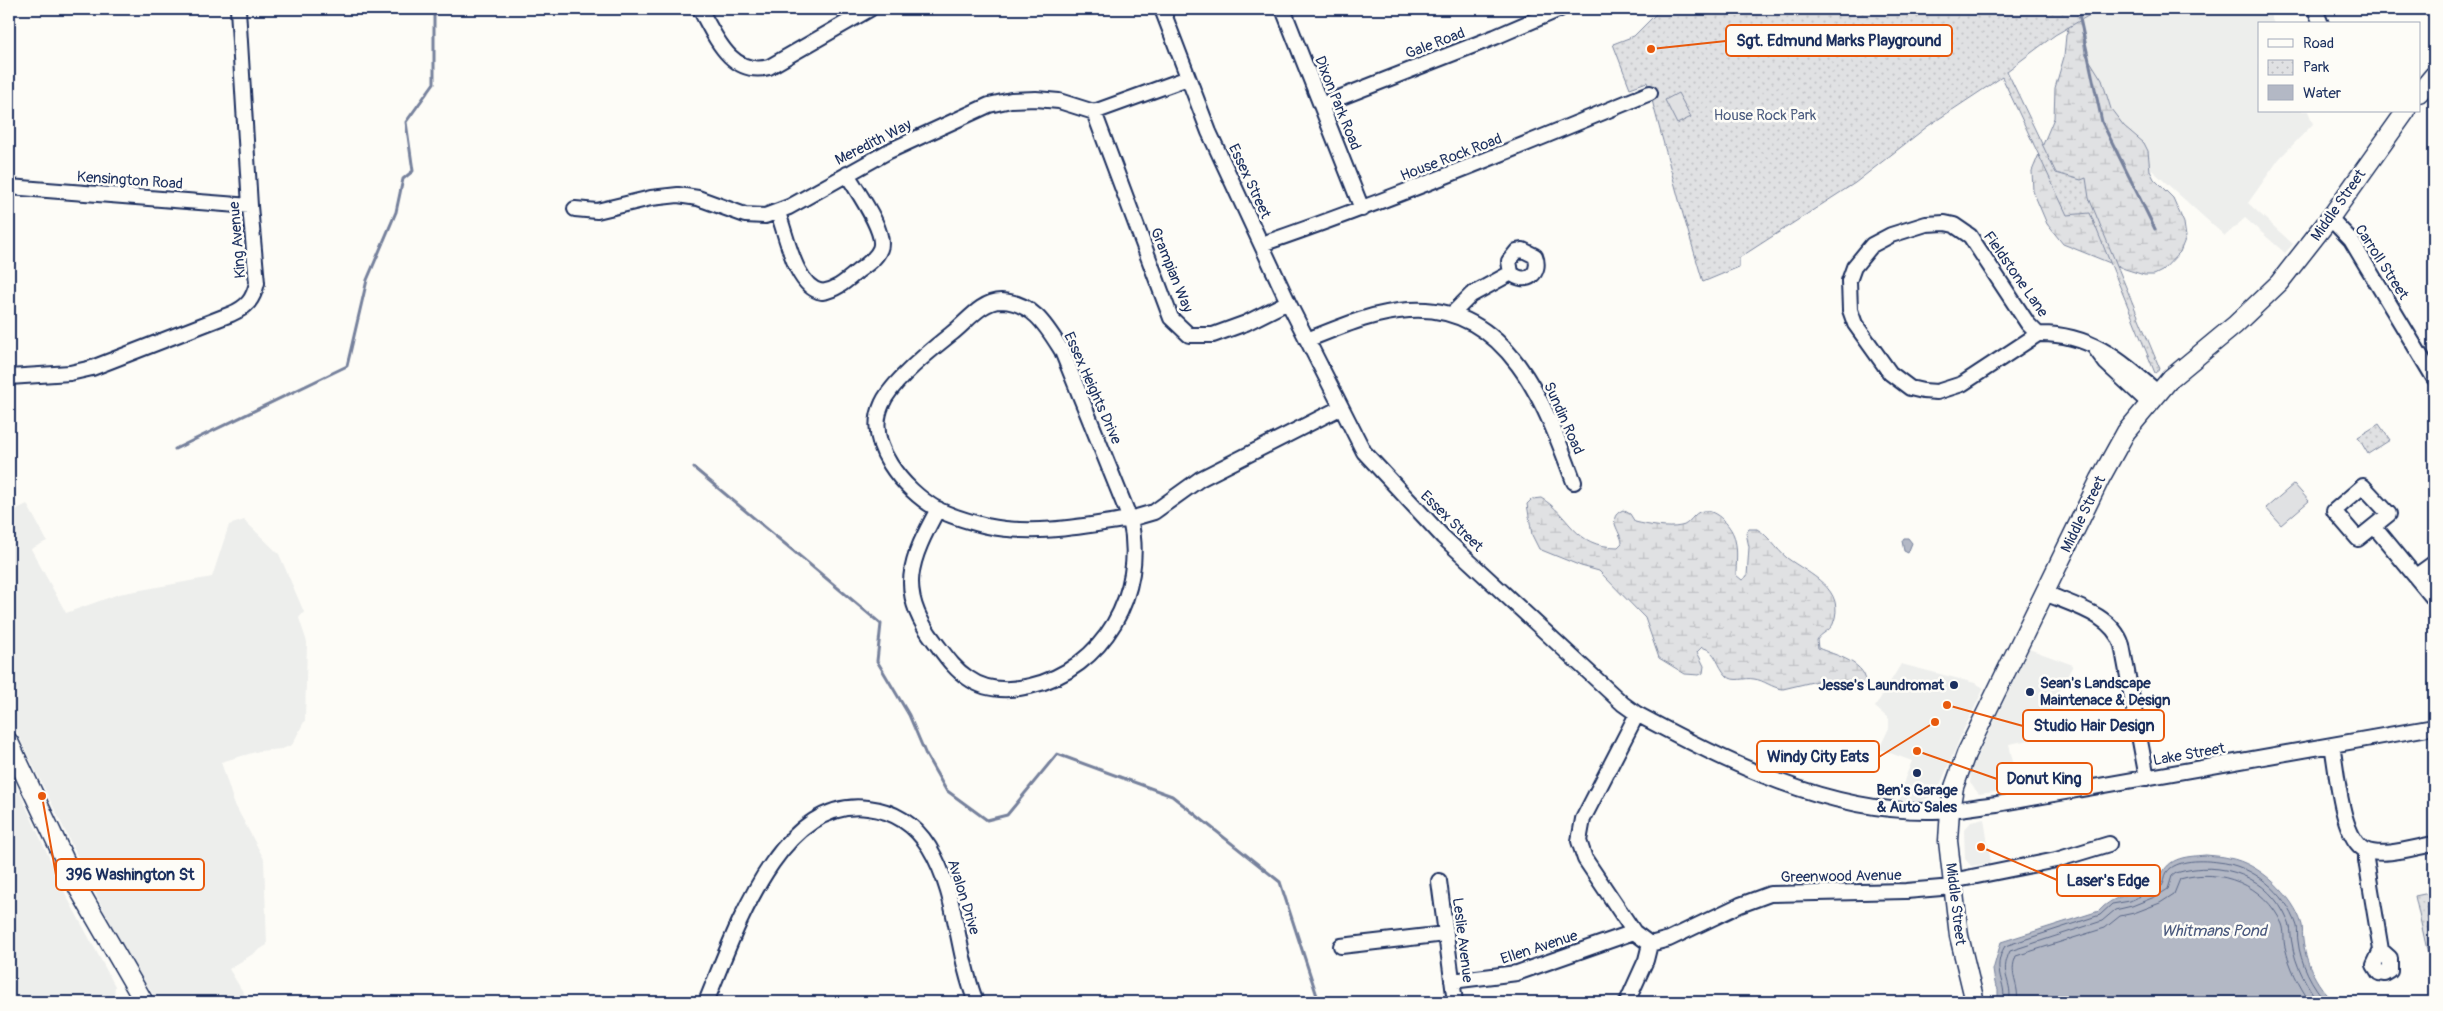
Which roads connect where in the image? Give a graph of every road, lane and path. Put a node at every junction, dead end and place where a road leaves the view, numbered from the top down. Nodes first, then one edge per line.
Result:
1 (238, 9) edge
2 (700, 9) edge
3 (870, 9) edge
4 (1162, 9) edge
5 (1283, 9) edge
6 (1560, 9) edge
7 (2315, 9) edge
8 (850, 14) edge
9 (2320, 22) edge
10 (2434, 75) edge
11 (1188, 78) junction
12 (2420, 93) edge
13 (1650, 94) dead end
14 (1321, 105) junction
15 (1094, 112) junction
16 (2405, 112) edge
17 (847, 174) junction
18 (9, 187) edge
19 (250, 206) junction
20 (1362, 208) junction
21 (574, 209) dead end
22 (778, 213) junction
23 (2330, 218) junction
24 (1262, 244) junction
25 (1512, 273) dead end
26 (1288, 302) junction
27 (1452, 314) junction
28 (2038, 334) junction
29 (1307, 340) junction
30 (9, 377) edge
31 (2434, 378) edge
32 (2153, 397) junction
33 (1340, 408) junction
34 (1574, 482) dead end
35 (938, 509) junction
36 (1130, 519) junction
37 (2374, 526) dead end
38 (2434, 563) edge
39 (2416, 576) junction
40 (2045, 593) junction
41 (2434, 598) edge
42 (1637, 714) junction
43 (2434, 728) edge
44 (9, 742) edge
45 (2332, 745) junction
46 (2147, 778) junction
47 (1950, 810) junction
48 (2109, 844) dead end
49 (2434, 844) edge
50 (2366, 850) junction
51 (1439, 881) dead end
52 (1952, 884) junction
53 (1634, 932) junction
54 (1445, 934) junction
55 (1650, 944) junction
56 (1341, 946) dead end
57 (2381, 950) dead end
58 (1452, 981) junction
59 (144, 1002) edge
60 (706, 1002) edge
61 (976, 1002) edge
62 (1455, 1002) edge
63 (1627, 1002) edge
64 (1975, 1002) edge

1 - 19 street, King Avenue
2 - 8 street
3 - 8 street
4 - 11 street, Essex Street
5 - 14 street, Dixon Park Road
6 - 14 street, Gale Road
7 - 9 street
10 - 12 main road
11 - 15 street
11 - 24 street, Essex Street
13 - 20 street, House Rock Road
14 - 20 street, Dixon Park Road
15 - 17 street, Meredith Way
15 - 26 street, Grampian Way
16 - 23 main road, Middle Street
17 - 22 street, Meredith Way
17 - 22 street
18 - 19 street, Kensington Road
19 - 30 street, King Avenue
20 - 24 street, House Rock Road
21 - 22 street, Meredith Way
23 - 31 street, Carroll Street
23 - 32 main road, Middle Street
24 - 26 street, Essex Street
25 - 27 street
26 - 29 street, Essex Street
27 - 29 street, Sundin Road
27 - 34 street, Sundin Road
28 - 28 street, Fieldstone Lane
28 - 32 street, Fieldstone Lane
29 - 33 street, Essex Street
32 - 40 main road, Middle Street
33 - 36 street, Essex Heights Drive
33 - 42 street, Essex Street
35 - 36 street, Essex Heights Drive
35 - 36 street
35 - 36 street, Essex Heights Drive
37 - 39 street
38 - 39 street
39 - 41 street
40 - 46 street
40 - 47 main road, Middle Street
42 - 47 street, Essex Street
42 - 53 street
43 - 45 street, Lake Street
44 - 59 main road
45 - 46 street, Lake Street
45 - 50 street
46 - 47 street, Lake Street
47 - 52 main road, Middle Street
48 - 52 street, Greenwood Avenue
49 - 50 street
50 - 57 street
51 - 54 street, Leslie Avenue
52 - 55 street, Greenwood Avenue
52 - 64 main road, Middle Street
53 - 55 street
53 - 58 street, Ellen Avenue
54 - 56 street
54 - 58 street, Leslie Avenue
55 - 63 street
58 - 62 street, Leslie Avenue
60 - 61 street, Avalon Drive

